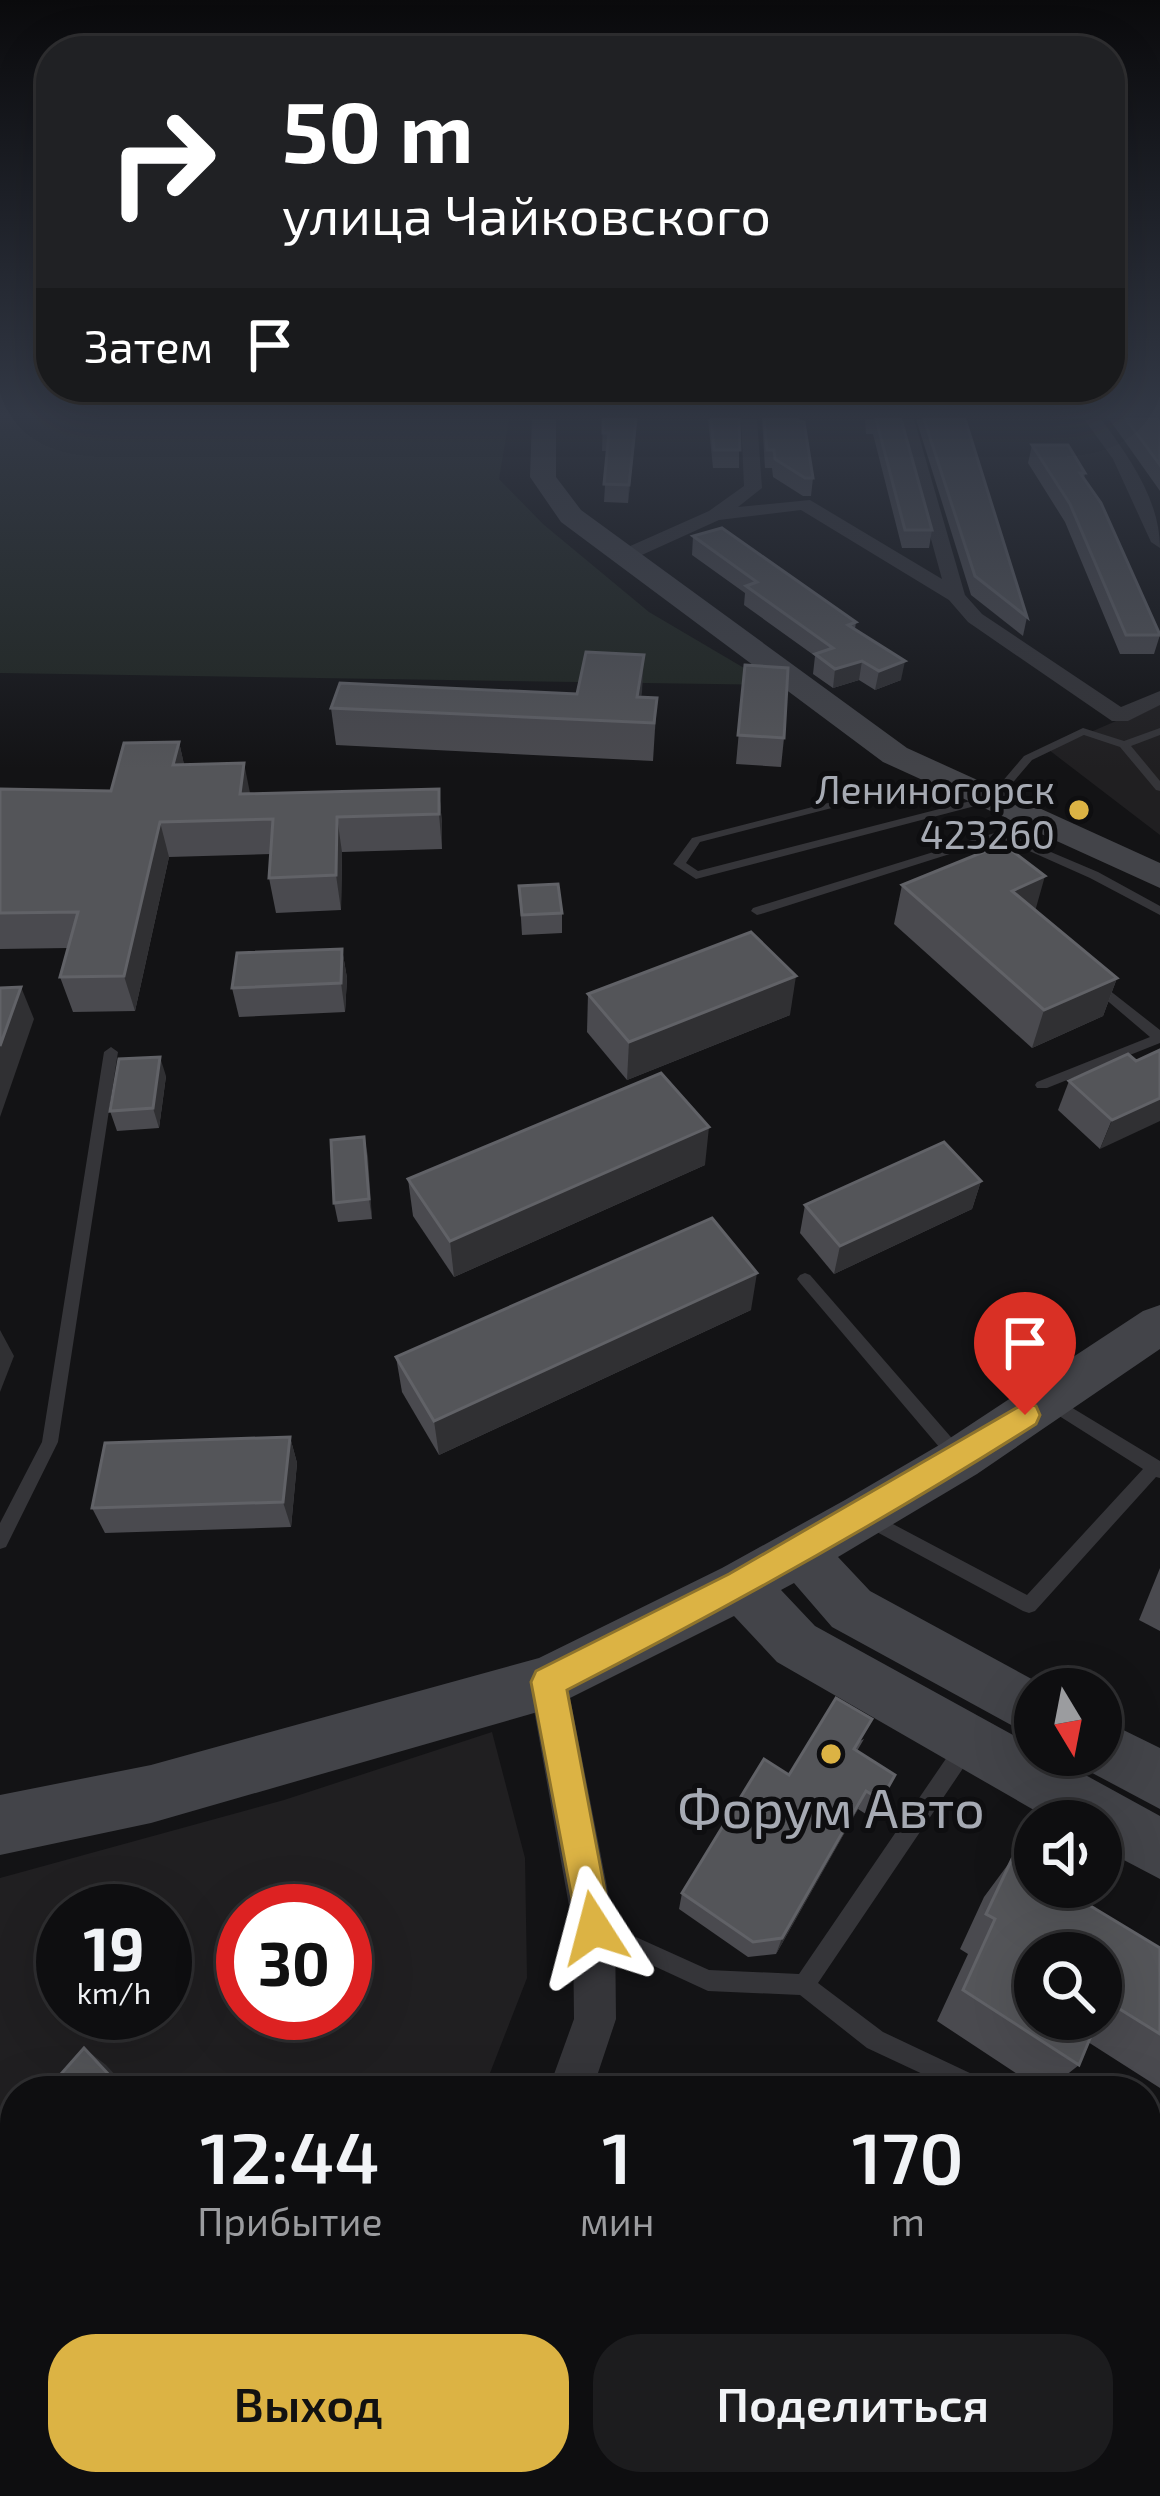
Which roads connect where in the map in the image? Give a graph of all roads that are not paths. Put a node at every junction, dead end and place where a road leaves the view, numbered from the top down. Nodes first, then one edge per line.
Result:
1 (598, 535) edge
2 (669, 535) edge
3 (856, 535) edge
4 (939, 535) edge
5 (626, 555) junction
6 (956, 596) junction
7 (1160, 698) edge
8 (1120, 716) junction
9 (1083, 731) junction
10 (1160, 731) edge
11 (1124, 745) junction
12 (1160, 788) edge
13 (994, 798) junction
14 (1043, 821) junction
15 (1004, 836) junction
16 (1160, 877) edge
17 (758, 911) dead end
18 (1160, 911) edge
19 (1084, 974) edge
20 (1159, 1036) edge
21 (112, 1052) dead end
22 (1042, 1085) dead end
23 (806, 1279) dead end
24 (1160, 1324) edge
25 (1048, 1400) junction
26 (959, 1459) junction
27 (1158, 1469) edge
28 (863, 1516) junction
29 (0, 1541) edge
30 (799, 1551) junction
31 (741, 1585) junction
32 (548, 1682) junction
33 (1014, 1699) edge
34 (970, 1741) junction
35 (1122, 1759) edge
36 (1160, 1780) edge
37 (0, 1826) edge
38 (1160, 1850) edge
39 (594, 1928) junction
40 (804, 1985) junction
41 (576, 2076) edge
42 (951, 2076) edge

1 - 5 main road
2 - 5 street
3 - 6 street
4 - 6 street
5 - 13 main road
6 - 8 street
7 - 8 street
8 - 9 lane
9 - 11 lane
9 - 13 lane
10 - 11 lane
11 - 12 lane
13 - 13 lane
13 - 14 main road
14 - 15 lane
14 - 16 main road
15 - 17 lane
15 - 18 lane
19 - 20 lane
20 - 22 lane
21 - 29 lane
23 - 26 lane
24 - 25 main road
25 - 26 main road
25 - 27 lane
26 - 28 main road
27 - 28 lane
28 - 30 main road
30 - 31 main road
30 - 33 main road
31 - 32 main road
31 - 34 main road
32 - 37 main road
32 - 39 street
34 - 38 main road
34 - 40 lane
35 - 36 main road
39 - 40 lane
39 - 41 street
40 - 42 lane

